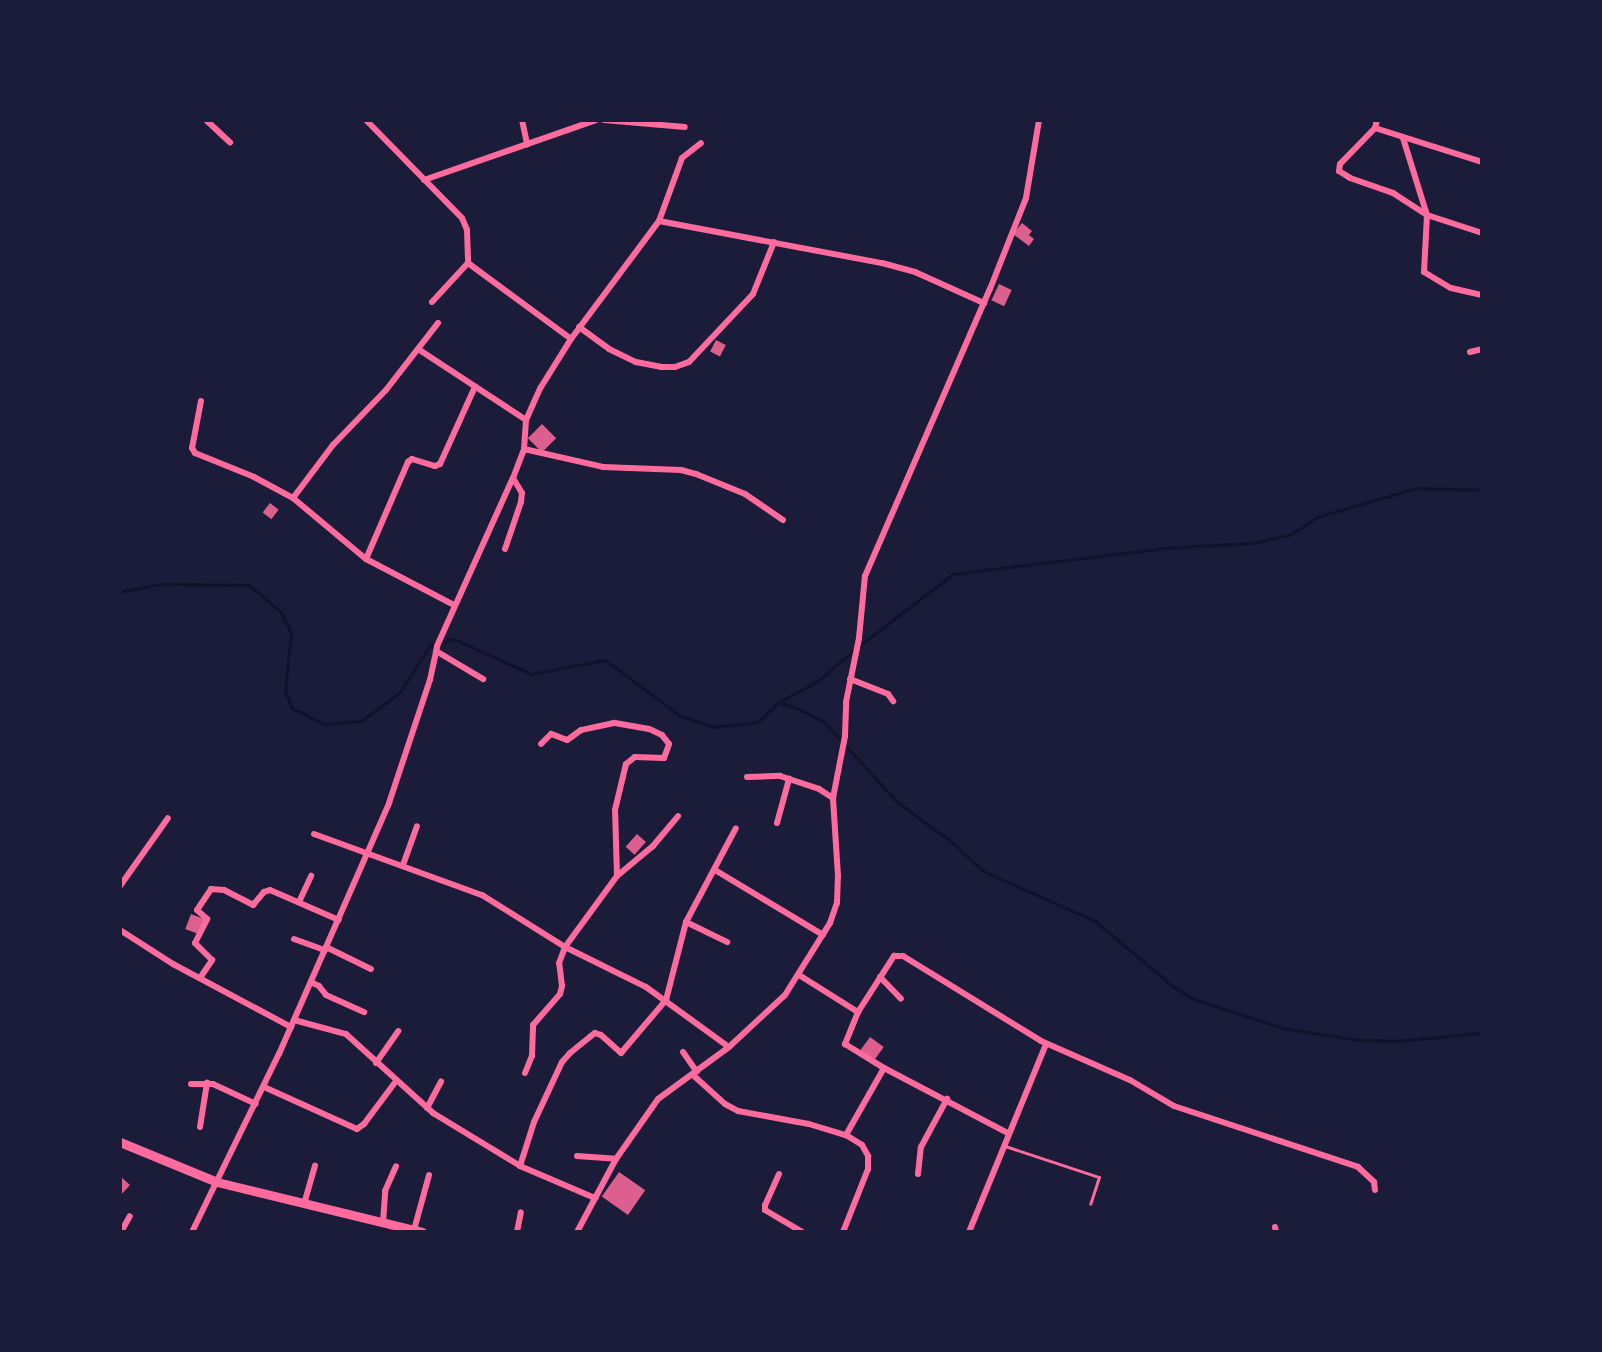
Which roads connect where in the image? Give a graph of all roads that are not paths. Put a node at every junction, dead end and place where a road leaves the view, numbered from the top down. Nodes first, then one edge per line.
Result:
1 (206, 120) edge
2 (366, 120) edge
3 (522, 120) edge
4 (596, 120) edge
5 (604, 120) edge
6 (1039, 120) edge
7 (1377, 120) edge
8 (686, 127) dead end
9 (1374, 128) junction
10 (1403, 138) junction
11 (230, 142) dead end
12 (701, 143) dead end
13 (527, 144) junction
14 (1482, 162) edge
15 (424, 180) junction
16 (1427, 215) junction
17 (659, 221) junction
18 (1482, 233) edge
19 (774, 242) junction
20 (468, 263) junction
21 (1482, 295) edge
22 (432, 302) dead end
23 (984, 303) junction
24 (438, 323) dead end
25 (579, 327) junction
26 (571, 339) junction
27 (418, 349) junction
28 (1482, 350) edge
29 (1470, 352) dead end
30 (475, 387) junction
31 (201, 401) dead end
32 (526, 420) junction
33 (524, 449) junction
34 (513, 478) junction
35 (293, 498) junction
36 (783, 520) dead end
37 (505, 549) dead end
38 (366, 559) junction
39 (454, 605) junction
40 (437, 648) junction
41 (483, 679) dead end
42 (850, 679) junction
43 (893, 701) dead end
44 (541, 744) dead end
45 (747, 777) dead end
46 (789, 779) junction
47 (833, 798) junction
48 (678, 816) dead end
49 (168, 818) dead end
50 (777, 823) dead end
51 (417, 826) dead end
52 (736, 828) dead end
53 (314, 834) dead end
54 (367, 854) junction
55 (404, 865) junction
56 (716, 870) junction
57 (311, 876) dead end
58 (617, 876) junction
59 (120, 886) edge
60 (299, 902) junction
61 (339, 920) junction
62 (686, 922) junction
63 (120, 930) edge
64 (823, 935) junction
65 (294, 939) dead end
66 (727, 942) dead end
67 (565, 947) junction
68 (326, 949) junction
69 (371, 969) dead end
70 (799, 975) junction
71 (880, 977) junction
72 (200, 978) junction
73 (311, 982) junction
74 (901, 999) dead end
75 (666, 1000) junction
76 (364, 1012) dead end
77 (858, 1012) junction
78 (294, 1020) junction
79 (291, 1028) junction
80 (398, 1031) dead end
81 (1046, 1044) junction
82 (729, 1047) junction
83 (683, 1052) dead end
84 (376, 1063) junction
85 (884, 1068) junction
86 (525, 1073) dead end
87 (695, 1074) junction
88 (396, 1082) junction
89 (441, 1082) dead end
90 (207, 1083) junction
91 (191, 1084) dead end
92 (264, 1087) junction
93 (946, 1099) junction
94 (256, 1104) junction
95 (427, 1107) junction
96 (200, 1127) dead end
97 (1008, 1132) junction
98 (846, 1135) junction
99 (120, 1142) edge
100 (1003, 1145) junction
101 (577, 1156) dead end
102 (616, 1159) junction
103 (315, 1166) dead end
104 (396, 1166) dead end
105 (520, 1166) junction
106 (779, 1174) dead end
107 (918, 1174) dead end
108 (429, 1175) dead end
109 (217, 1182) junction
110 (1375, 1190) dead end
111 (595, 1198) junction
112 (304, 1204) junction
113 (1090, 1204) dead end
114 (521, 1212) dead end
115 (130, 1216) dead end
116 (383, 1223) junction
117 (418, 1231) edge
118 (121, 1232) edge
119 (192, 1232) edge
120 (517, 1232) edge
121 (577, 1232) edge
122 (802, 1232) edge
123 (843, 1232) edge
124 (969, 1232) edge

1 - 11 street
2 - 15 street
3 - 13 street
4 - 13 street
5 - 8 street
6 - 23 street
7 - 9 street
9 - 10 street
9 - 16 street
10 - 14 street
10 - 16 street
12 - 17 street
13 - 15 street
15 - 20 street
16 - 18 street
16 - 21 street
17 - 19 street
17 - 25 street
19 - 23 street
19 - 25 street
20 - 22 street
20 - 26 street
23 - 42 street
24 - 27 street
25 - 26 street
26 - 32 street
27 - 30 street
27 - 35 street
28 - 29 street
30 - 32 street
30 - 38 street
31 - 35 street
32 - 33 street
33 - 34 street
33 - 36 street
34 - 37 street
34 - 39 street
35 - 38 street
38 - 39 street
39 - 40 street
40 - 41 street
40 - 54 street
42 - 43 street
42 - 47 street
44 - 58 street
45 - 46 street
46 - 47 street
46 - 50 street
47 - 64 street
48 - 58 street
49 - 59 street
51 - 55 street
52 - 56 street
53 - 54 street
54 - 55 street
54 - 61 street
55 - 67 street
56 - 62 street
56 - 64 street
57 - 60 street
58 - 67 street
60 - 61 street
60 - 72 street
61 - 68 street
62 - 66 street
62 - 75 street
63 - 72 street
64 - 70 street
65 - 68 street
67 - 75 street
67 - 86 street
68 - 69 street
68 - 73 street
70 - 77 street
70 - 82 street
71 - 74 street
71 - 77 street
71 - 81 street
72 - 79 street
73 - 76 street
73 - 78 street
75 - 82 street
75 - 105 street
77 - 85 street
78 - 79 street
78 - 84 street
79 - 92 street
80 - 84 street
81 - 97 street
81 - 110 street
82 - 87 street
83 - 87 street
84 - 88 street
85 - 93 street
85 - 98 street
87 - 98 street
87 - 102 street
88 - 92 street
88 - 95 street
89 - 95 street
90 - 91 street
90 - 94 street
90 - 96 street
92 - 94 street
93 - 97 street
93 - 107 street
94 - 109 street
95 - 105 street
97 - 100 street
98 - 123 street
99 - 109 main road
100 - 113 lane
100 - 124 street
101 - 102 street
102 - 111 street
103 - 112 street
104 - 116 street
105 - 111 street
106 - 122 street
108 - 117 street
109 - 112 main road
109 - 119 street
111 - 121 street
112 - 116 main road
114 - 120 street
115 - 118 street
116 - 117 main road

